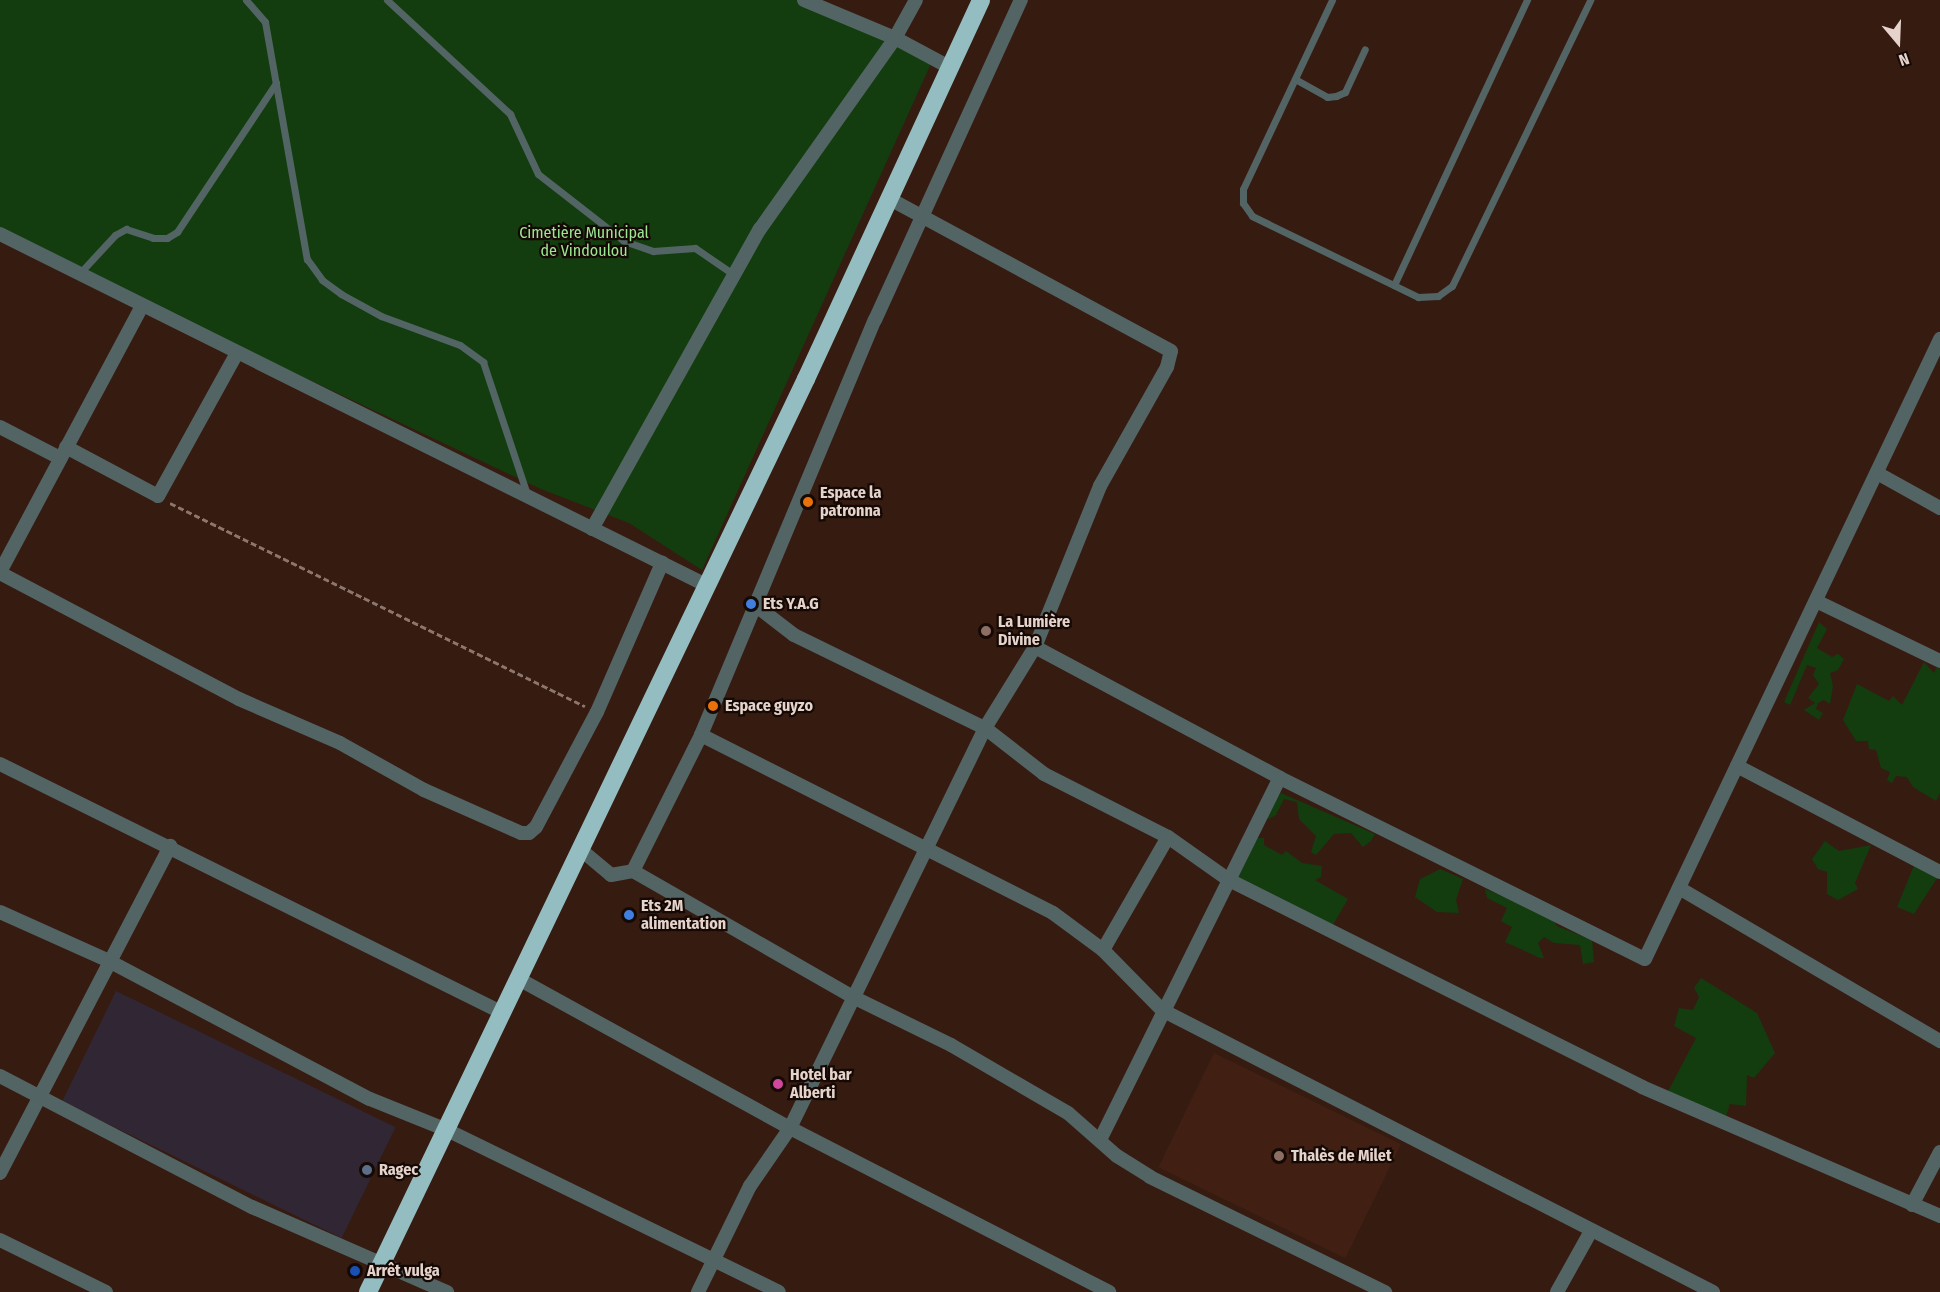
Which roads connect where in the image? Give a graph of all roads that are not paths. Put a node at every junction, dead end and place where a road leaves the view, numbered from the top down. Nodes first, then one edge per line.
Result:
1 (246, 0) edge
2 (387, 0) edge
3 (804, 0) edge
4 (916, 0) edge
5 (981, 0) edge
6 (1021, 0) edge
7 (1332, 0) edge
8 (1527, 0) edge
9 (1590, 0) edge
10 (895, 38) junction
11 (1365, 49) dead end
12 (951, 68) junction
13 (1295, 79) junction
14 (276, 83) junction
15 (888, 198) junction
16 (926, 216) junction
17 (0, 234) edge
18 (79, 274) junction
19 (733, 274) junction
20 (1394, 285) junction
21 (142, 306) junction
22 (1940, 339) edge
23 (237, 353) junction
24 (1936, 356) edge
25 (0, 427) edge
26 (63, 452) junction
27 (1876, 472) junction
28 (528, 497) junction
29 (1940, 508) edge
30 (592, 529) junction
31 (662, 563) junction
32 (0, 572) edge
33 (706, 585) junction
34 (1816, 601) junction
35 (755, 605) junction
36 (1035, 646) junction
37 (1940, 662) edge
38 (985, 728) junction
39 (701, 735) junction
40 (0, 764) edge
41 (1737, 766) junction
42 (1280, 778) junction
43 (1168, 837) junction
44 (170, 846) junction
45 (924, 848) junction
46 (580, 849) junction
47 (633, 871) junction
48 (1940, 872) edge
49 (1229, 880) junction
50 (1679, 888) junction
51 (0, 912) edge
52 (1103, 950) junction
53 (107, 960) junction
54 (517, 978) junction
55 (855, 998) junction
56 (1162, 1010) junction
57 (501, 1012) junction
58 (1940, 1041) edge
59 (0, 1076) edge
60 (43, 1095) junction
61 (790, 1128) junction
62 (447, 1130) junction
63 (1100, 1140) junction
64 (1940, 1152) edge
65 (0, 1173) edge
66 (1912, 1205) junction
67 (1940, 1216) edge
68 (1591, 1231) junction
69 (0, 1240) edge
70 (713, 1259) junction
71 (381, 1265) junction
72 (106, 1292) edge
73 (368, 1292) edge
74 (447, 1292) edge
75 (698, 1292) edge
76 (779, 1292) edge
77 (1109, 1292) edge
78 (1385, 1292) edge
79 (1557, 1292) edge
80 (1713, 1292) edge

1 - 14 lane
2 - 19 lane
3 - 10 street
4 - 10 street
5 - 12 highway
6 - 16 street
7 - 13 lane
8 - 20 lane
9 - 20 lane
10 - 12 street
10 - 19 street
11 - 13 lane
12 - 15 highway
13 - 20 lane
14 - 18 lane
14 - 28 lane
15 - 16 street
15 - 33 highway
16 - 35 street
16 - 36 street
17 - 18 street
18 - 21 street
19 - 30 street
21 - 23 street
21 - 26 street
22 - 24 street
23 - 26 street
23 - 28 street
24 - 27 street
25 - 26 street
26 - 32 street
27 - 29 street
27 - 34 street
28 - 30 street
30 - 31 street
31 - 32 street
31 - 33 street
33 - 46 highway
34 - 37 street
34 - 41 street
35 - 38 street
35 - 39 street
36 - 38 street
36 - 42 street
38 - 43 street
38 - 45 street
39 - 45 street
39 - 47 street
40 - 44 street
41 - 48 street
41 - 50 street
42 - 49 street
42 - 50 street
43 - 49 street
43 - 52 street
44 - 53 street
44 - 57 street
45 - 52 street
45 - 55 street
46 - 47 street
46 - 54 highway
47 - 55 street
49 - 56 street
49 - 66 street
50 - 58 street
51 - 53 street
52 - 56 street
53 - 60 street
53 - 62 street
54 - 57 highway
54 - 61 street
55 - 61 street
55 - 63 street
56 - 63 street
56 - 68 street
57 - 62 highway
59 - 60 street
60 - 65 street
60 - 71 street
61 - 70 street
61 - 77 street
62 - 70 street
62 - 71 highway
63 - 78 street
64 - 66 street
66 - 67 street
68 - 79 street
68 - 80 street
69 - 72 street
70 - 75 street
70 - 76 street
71 - 73 highway
71 - 74 street

